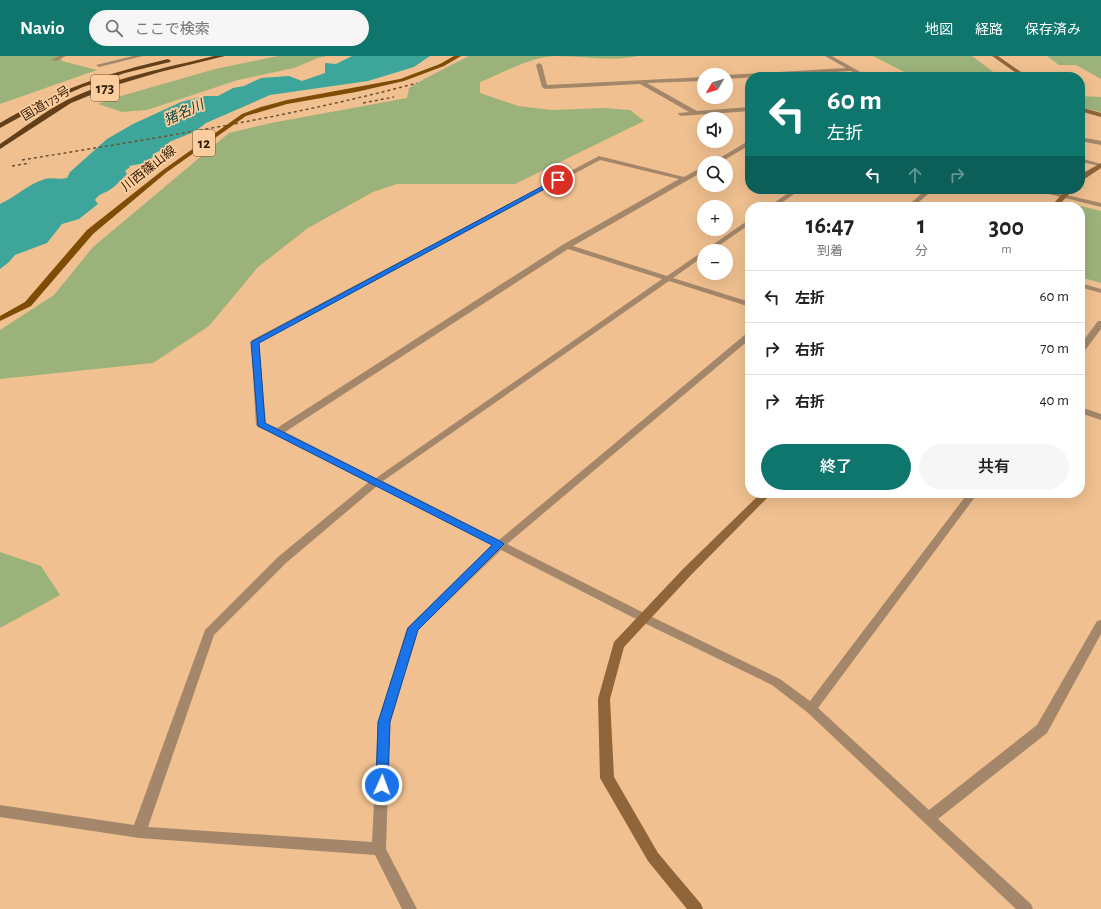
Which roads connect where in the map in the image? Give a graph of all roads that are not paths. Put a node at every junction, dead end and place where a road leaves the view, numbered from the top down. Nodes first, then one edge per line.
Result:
1 (63, 56) edge
2 (140, 56) edge
3 (190, 56) edge
4 (222, 56) edge
5 (458, 56) edge
6 (828, 56) edge
7 (995, 56) edge
8 (183, 58) dead end
9 (175, 59) dead end
10 (54, 60) dead end
11 (99, 65) dead end
12 (539, 65) dead end
13 (851, 69) junction
14 (804, 72) edge
15 (857, 72) edge
16 (1018, 72) edge
17 (745, 76) edge
18 (733, 77) edge
19 (697, 79) edge
20 (642, 83) junction
21 (745, 109) edge
22 (1085, 110) edge
23 (696, 113) junction
24 (681, 114) dead end
25 (1101, 115) edge
26 (0, 126) edge
27 (1085, 140) edge
28 (1101, 143) edge
29 (745, 145) edge
30 (0, 147) edge
31 (726, 156) edge
32 (1085, 161) edge
33 (1100, 165) edge
34 (697, 172) edge
35 (1085, 176) edge
36 (685, 179) junction
37 (790, 194) edge
38 (925, 194) edge
39 (1054, 194) edge
40 (1065, 194) edge
41 (1063, 196) junction
42 (778, 202) edge
43 (915, 202) edge
44 (1058, 202) edge
45 (1101, 205) edge
46 (745, 225) edge
47 (717, 244) edge
48 (567, 246) junction
49 (697, 258) edge
50 (666, 278) junction
51 (1085, 286) edge
52 (1101, 291) edge
53 (745, 303) edge
54 (0, 319) edge
55 (1101, 323) edge
56 (745, 339) edge
57 (1085, 344) edge
58 (1085, 412) edge
59 (1101, 417) edge
60 (278, 432) junction
61 (376, 482) junction
62 (762, 498) edge
63 (969, 498) edge
64 (499, 544) junction
65 (644, 618) junction
66 (1101, 624) edge
67 (811, 709) junction
68 (0, 811) edge
69 (929, 818) junction
70 (139, 832) junction
71 (379, 849) junction
72 (410, 909) edge
73 (696, 909) edge
74 (1026, 909) edge

1 - 10 street
2 - 11 street
3 - 8 highway
4 - 30 highway, 国道173号 / 173
5 - 54 main road, 川西篠山線 / 12
6 - 13 street
7 - 16 street
9 - 26 highway, 国道173号 / 173
12 - 20 street
13 - 14 street
13 - 15 street
17 - 18 street
19 - 20 street
20 - 23 street
21 - 23 street
22 - 25 street
23 - 24 street
27 - 28 street
29 - 31 street
32 - 33 street
33 - 35 street
34 - 36 street
36 - 48 street
36 - 60 street
37 - 42 street
38 - 43 street
39 - 41 street
40 - 41 street
41 - 44 street
41 - 45 street
46 - 47 street
48 - 50 street
48 - 60 street
49 - 50 street
50 - 53 street
50 - 61 street
51 - 52 street
55 - 57 street
56 - 64 street
58 - 59 street
60 - 61 street
61 - 64 street
61 - 70 street
62 - 65 street
63 - 67 street
64 - 65 street
64 - 71 street
65 - 67 street
65 - 73 street
66 - 69 street
67 - 69 street
68 - 70 street
69 - 74 street
70 - 71 street
71 - 72 street

